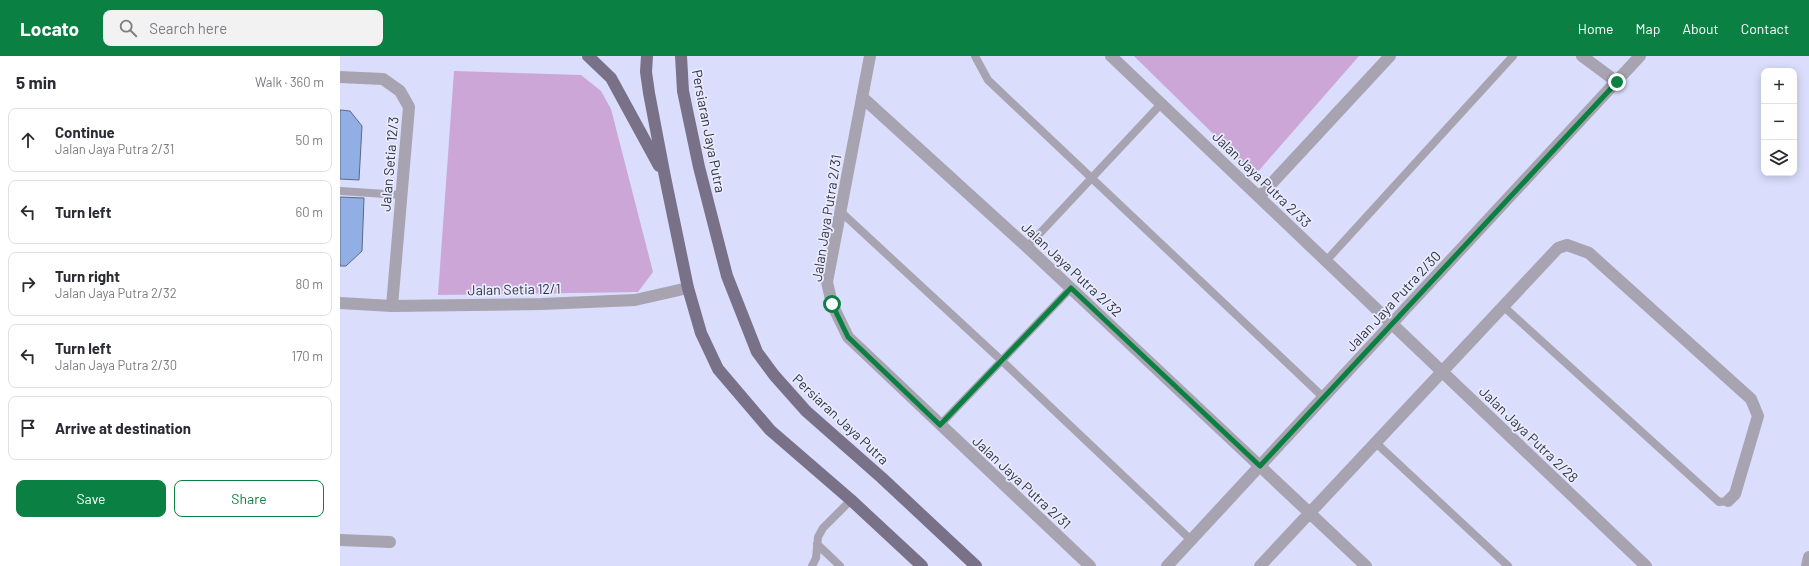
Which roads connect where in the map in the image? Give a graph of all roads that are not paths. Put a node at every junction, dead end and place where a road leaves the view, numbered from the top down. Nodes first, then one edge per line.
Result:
1 (588, 56) edge
2 (647, 56) edge
3 (681, 56) edge
4 (870, 56) edge
5 (975, 56) edge
6 (1111, 56) edge
7 (1390, 56) edge
8 (1513, 56) edge
9 (1582, 56) edge
10 (1640, 56) edge
11 (340, 77) edge
12 (1617, 82) junction
13 (862, 97) junction
14 (1161, 104) junction
15 (665, 178) junction
16 (1091, 179) junction
17 (340, 191) edge
18 (401, 195) junction
19 (1259, 197) junction
20 (841, 212) junction
21 (1027, 247) junction
22 (1326, 261) junction
23 (688, 288) junction
24 (1071, 288) junction
25 (340, 303) edge
26 (392, 306) junction
27 (1503, 306) junction
28 (1392, 324) junction
29 (1002, 360) junction
30 (1442, 372) junction
31 (1323, 397) junction
32 (940, 425) junction
33 (1375, 442) junction
34 (1260, 466) junction
35 (851, 500) junction
36 (1728, 501) joint
37 (1309, 512) junction
38 (340, 540) edge
39 (1191, 540) junction
40 (390, 542) dead end
41 (817, 544) junction
42 (1809, 557) edge
43 (812, 566) edge
44 (840, 566) edge
45 (922, 566) edge
46 (976, 566) edge
47 (1090, 566) edge
48 (1167, 566) edge
49 (1260, 566) edge
50 (1366, 566) edge
51 (1508, 566) edge
52 (1646, 566) edge
53 (1807, 566) edge

1 - 15 main road
2 - 15 main road
3 - 46 main road, Persiaran Jaya Putra
4 - 13 street, Jalan Jaya Putra 2/31
5 - 16 lane
6 - 14 street, Jalan Jaya Putra 2/33
7 - 19 street
8 - 22 lane
9 - 12 street
10 - 12 street, Jalan Jaya Putra 2/30
11 - 18 street, Jalan Setia 12/3
12 - 28 street, Jalan Jaya Putra 2/30
13 - 20 street, Jalan Jaya Putra 2/31
13 - 21 street, Jalan Jaya Putra 2/32
14 - 16 lane
14 - 19 street, Jalan Jaya Putra 2/33
15 - 23 main road
16 - 21 lane
16 - 31 lane
17 - 18 lane
18 - 26 street, Jalan Setia 12/3
19 - 22 street, Jalan Jaya Putra 2/33
20 - 29 lane
20 - 32 street, Jalan Jaya Putra 2/31
21 - 24 street, Jalan Jaya Putra 2/32
22 - 28 street, Jalan Jaya Putra 2/33
23 - 26 street, Jalan Setia 12/1
23 - 35 main road
24 - 29 lane
24 - 34 street, Jalan Jaya Putra 2/32
25 - 26 street, Jalan Setia 12/1
27 - 30 street
27 - 36 lane
27 - 36 street
28 - 30 street, Jalan Jaya Putra 2/28
28 - 31 street, Jalan Jaya Putra 2/30
29 - 32 lane
29 - 39 lane
30 - 33 street
30 - 52 street, Jalan Jaya Putra 2/28
31 - 34 street, Jalan Jaya Putra 2/30
32 - 47 street, Jalan Jaya Putra 2/31
33 - 37 street
33 - 51 lane
34 - 37 street, Jalan Jaya Putra 2/32
34 - 39 street, Jalan Jaya Putra 2/30
35 - 41 lane
35 - 45 main road
37 - 49 street
37 - 50 street, Jalan Jaya Putra 2/32
38 - 40 street
39 - 48 street, Jalan Jaya Putra 2/30
41 - 43 lane
41 - 44 lane
42 - 53 street

